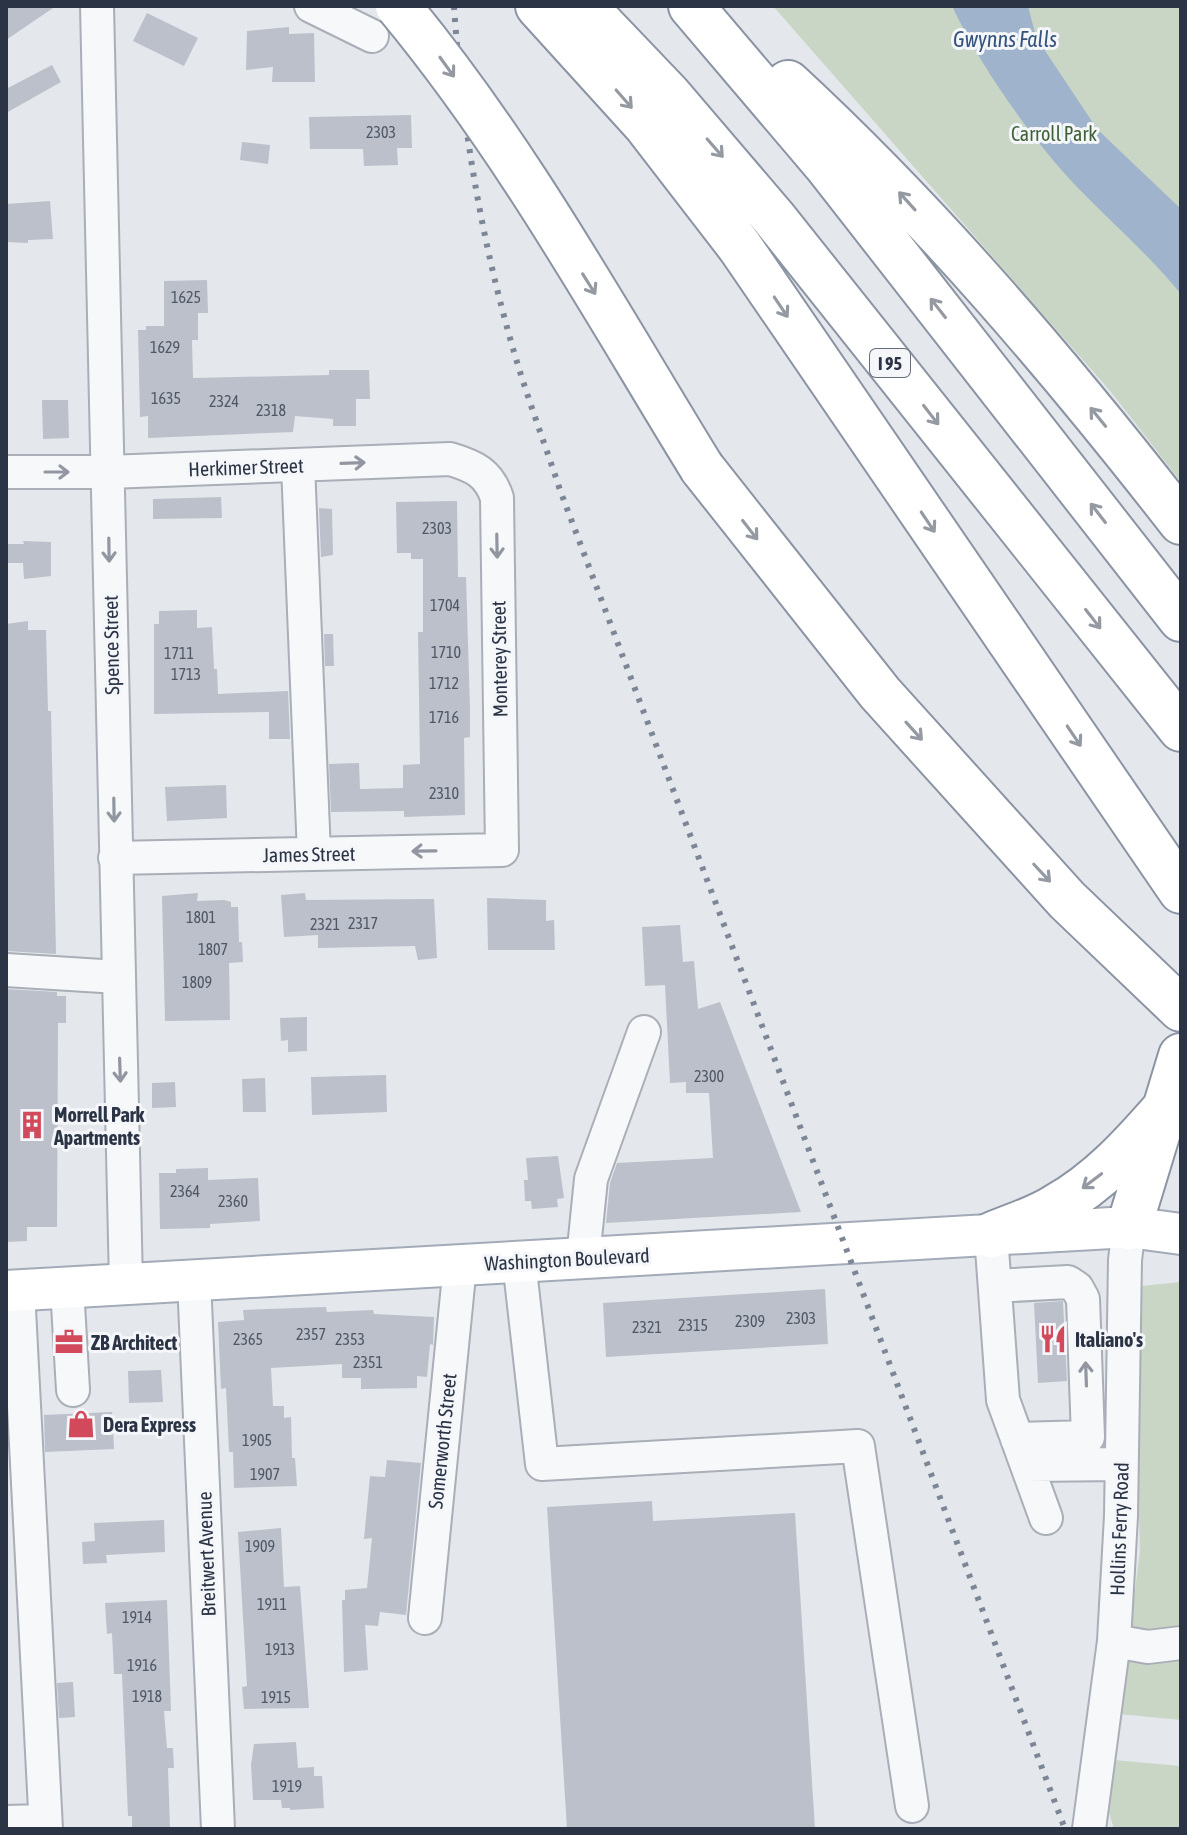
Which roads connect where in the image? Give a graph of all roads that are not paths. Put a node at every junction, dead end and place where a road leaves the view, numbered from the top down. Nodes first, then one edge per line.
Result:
1 (97, 6) edge
2 (311, 6) edge
3 (538, 6) edge
4 (691, 6) edge
5 (704, 6) edge
6 (581, 18) edge
7 (385, 21) edge
8 (298, 465) junction
9 (6, 472) edge
10 (108, 472) junction
11 (482, 473) joint
12 (1181, 522) edge
13 (1181, 619) edge
14 (1181, 729) edge
15 (1149, 845) junction
16 (502, 850) joint
17 (314, 854) junction
18 (115, 858) junction
19 (1181, 891) edge
20 (1181, 923) edge
21 (6, 970) edge
22 (118, 977) junction
23 (1181, 1009) edge
24 (644, 1032) dead end
25 (1181, 1056) edge
26 (1167, 1106) junction
27 (1181, 1201) edge
28 (1129, 1227) junction
29 (1181, 1234) edge
30 (991, 1235) junction
31 (583, 1258) junction
32 (519, 1261) junction
33 (460, 1265) junction
34 (194, 1280) junction
35 (126, 1284) junction
36 (995, 1286) junction
37 (67, 1287) junction
38 (12, 1290) edge
39 (73, 1390) dead end
40 (1089, 1450) junction
41 (1022, 1452) junction
42 (1121, 1464) junction
43 (1046, 1518) dead end
44 (425, 1618) dead end
45 (1114, 1641) junction
46 (1181, 1643) edge
47 (912, 1806) dead end
48 (6, 1822) edge
49 (46, 1825) edge
50 (218, 1829) edge
51 (1089, 1829) edge

1 - 10 street, Spence Street
2 - 7 street
3 - 6 highway
13 -> 4 highway
12 -> 5 highway
6 -> 14 highway, I 95
6 -> 15 highway
7 -> 23 highway, bridge
8 - 10 street, Herkimer Street
8 -> 11 street, Herkimer Street
8 - 17 street
9 -> 10 street, Herkimer Street
10 -> 18 street, Spence Street
11 -> 16 street, Monterey Street
15 - 19 highway
15 - 20 highway
16 -> 17 street, James Street
17 - 18 street, James Street
18 - 22 street, Spence Street
21 - 22 street
22 -> 35 street, Spence Street
24 - 31 street
25 - 26 highway
26 - 28 highway
26 -> 30 highway
27 - 28 main road, Washington Boulevard
28 - 29 main road, Washington Boulevard
28 - 30 main road, Washington Boulevard
28 - 42 street, Hollins Ferry Road
30 - 31 main road, Washington Boulevard
30 - 36 street
31 - 32 main road, Washington Boulevard
32 - 33 main road, Washington Boulevard
32 - 47 street
33 - 34 main road, Washington Boulevard
33 - 44 street, Somerworth Street
34 - 35 main road, Washington Boulevard
34 - 50 street, Breitwert Avenue
35 - 37 main road, Washington Boulevard
40 -> 36 street
36 - 41 street
37 - 38 main road, Washington Boulevard
37 - 39 street
38 - 49 street
40 - 41 street
40 - 42 street
41 - 43 street
42 - 45 street, Hollins Ferry Road
45 - 46 street
45 - 51 street, Hollins Ferry Road
48 - 49 street

